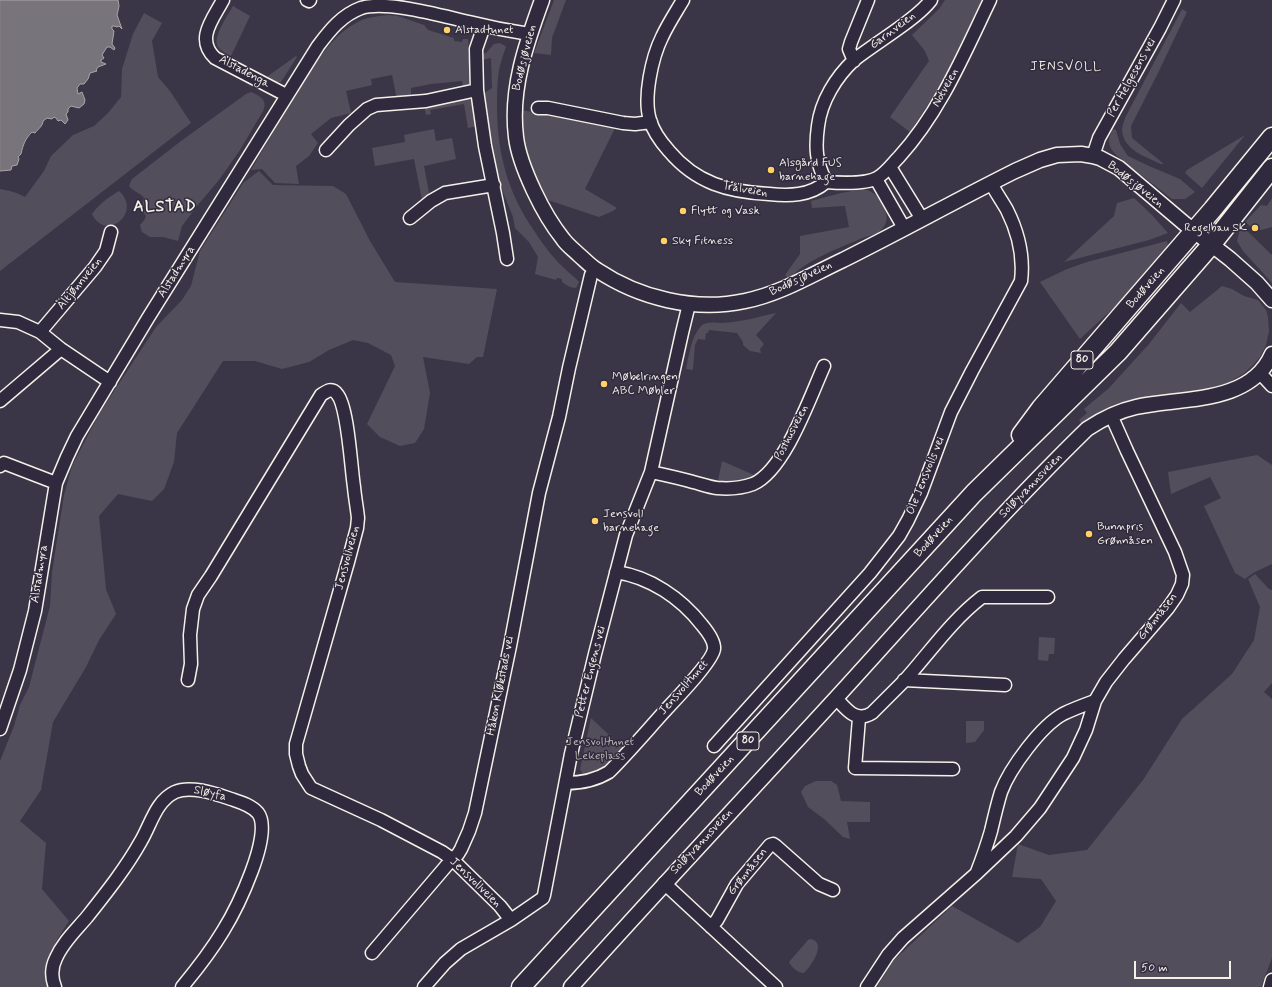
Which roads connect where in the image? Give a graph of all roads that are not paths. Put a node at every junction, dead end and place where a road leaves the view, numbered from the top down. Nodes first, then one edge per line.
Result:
1 (223, 0) edge
2 (306, 0) edge
3 (310, 0) edge
4 (542, 0) edge
5 (684, 0) edge
6 (868, 0) edge
7 (931, 0) edge
8 (990, 0) edge
9 (1174, 0) edge
10 (484, 26) junction
11 (530, 34) junction
12 (854, 60) junction
13 (477, 90) junction
14 (286, 95) junction
15 (538, 108) dead end
16 (651, 122) junction
17 (1272, 137) edge
18 (326, 150) dead end
19 (1094, 156) junction
20 (890, 168) junction
21 (1272, 168) edge
22 (876, 179) junction
23 (826, 182) junction
24 (991, 183) junction
25 (494, 185) junction
26 (410, 218) dead end
27 (922, 219) junction
28 (904, 228) junction
29 (1194, 231) junction
30 (111, 232) dead end
31 (1212, 244) junction
32 (507, 259) dead end
33 (595, 269) junction
34 (1272, 300) edge
35 (689, 304) junction
36 (0, 320) edge
37 (40, 332) junction
38 (61, 349) junction
39 (1272, 354) edge
40 (824, 366) dead end
41 (1260, 373) junction
42 (110, 382) junction
43 (1272, 386) edge
44 (0, 401) edge
45 (1111, 415) junction
46 (1, 460) edge
47 (652, 472) junction
48 (56, 483) junction
49 (974, 493) junction
50 (616, 572) junction
51 (1048, 597) dead end
52 (188, 680) dead end
53 (904, 680) junction
54 (1006, 685) dead end
55 (836, 698) junction
56 (1095, 701) junction
57 (859, 718) junction
58 (0, 729) edge
59 (714, 746) dead end
60 (953, 769) dead end
61 (566, 783) junction
62 (452, 859) junction
63 (977, 873) junction
64 (664, 883) junction
65 (833, 890) dead end
66 (511, 920) junction
67 (711, 927) junction
68 (372, 952) dead end
69 (1272, 980) edge
70 (55, 987) edge
71 (182, 987) edge
72 (424, 987) edge
73 (521, 987) edge
74 (571, 987) edge
75 (776, 987) edge
76 (867, 987) edge
77 (1270, 987) edge

1 - 14 street, Alstadenga
2 - 3 street
4 - 11 street, Bodøsjøveien
5 - 16 street, Trålveien
6 - 12 street, Garnveien
7 - 12 street, Garnveien
8 - 20 street, Notveien
9 - 19 street, Per Helgesens vei
10 - 11 street, Alstadmyra
10 - 13 street
10 - 14 street, Alstadmyra
11 - 33 street, Bodøsjøveien
12 - 23 street, Garnveien
13 - 18 street
13 - 25 street
14 - 42 street, Alstadmyra
15 - 16 street
16 - 23 street, Trålveien
17 - 29 main road, Bodøveien / 80
19 - 24 street, Bodøsjøveien
19 - 29 street, Bodøsjøveien
20 - 22 street, Notveien
20 - 27 street
21 - 31 main road, Bodøveien / 80
22 - 23 street
22 - 28 street
24 - 27 street, Bodøsjøveien
24 - 59 street, Ole Jensvolls vei
25 - 26 street
25 - 32 street
27 - 28 street, Bodøsjøveien
28 - 35 street, Bodøsjøveien
29 - 31 street, Bodøsjøveien
29 - 49 main road, Bodøveien / 80
30 - 37 street, Åltjønnveien
31 - 34 street
31 - 49 main road, Bodøveien / 80
33 - 35 street, Bodøsjøveien
33 - 62 street, Håkon Kløkstads vei
35 - 47 street, Petter Engens vei
36 - 37 street
37 - 38 street
38 - 42 street
38 - 44 street
39 - 41 street, Soløyvannsveien
40 - 47 street, Posthusveien
41 - 43 street
41 - 45 street, Soløyvannsveien
42 - 48 street, Alstadmyra
45 - 55 street, Soløyvannsveien
45 - 56 street, Grønnåsen
46 - 48 street
47 - 50 street, Petter Engens vei
48 - 58 street, Alstadmyra
49 - 73 main road, Bodøveien / 80
50 - 61 street, Petter Engens vei
50 - 61 street, Jensvolltunet
51 - 53 street
52 - 62 street, Jensvollveien
53 - 54 street
53 - 57 street
55 - 57 street
55 - 64 street, Soløyvannsveien
56 - 63 street, Grønnåsen
56 - 63 street
57 - 60 street
61 - 66 street, Petter Engens vei
62 - 66 street, Jensvollveien
62 - 68 street, Håkon Kløkstads vei
63 - 76 street, Grønnåsen
64 - 67 street
64 - 74 street, Soløyvannsveien
65 - 67 street, Grønnåsen
66 - 72 street, Petter Engens vei
67 - 75 street
69 - 77 street
70 - 71 street, Sløyfa

